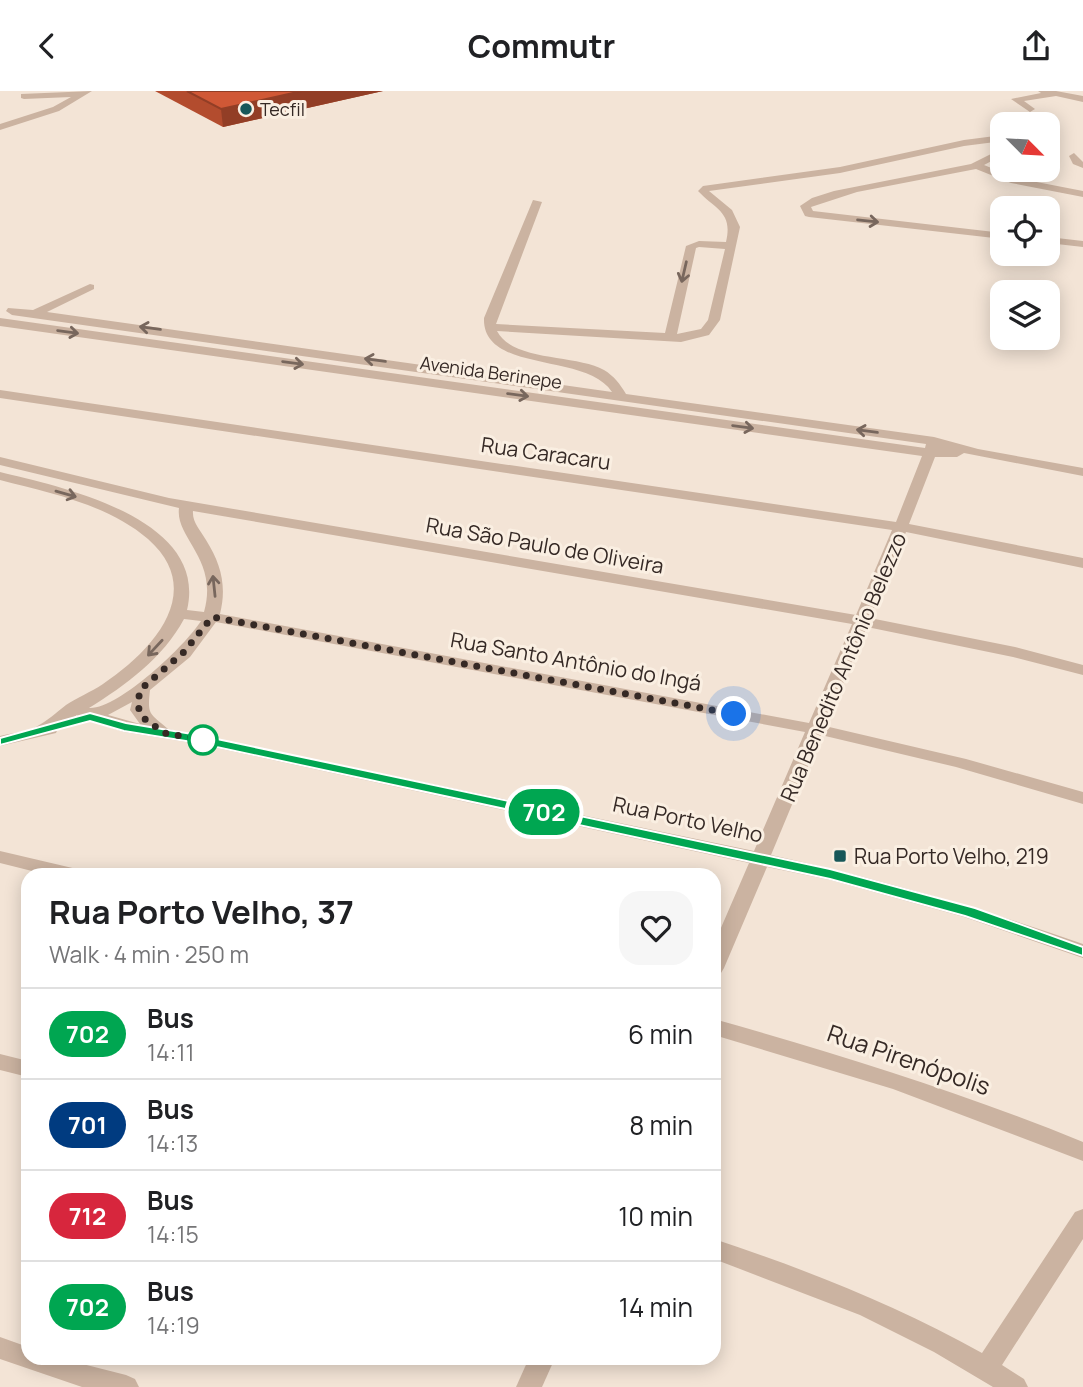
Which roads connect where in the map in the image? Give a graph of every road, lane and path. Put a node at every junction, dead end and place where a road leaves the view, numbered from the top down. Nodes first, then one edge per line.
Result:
1 (14, 91) edge
2 (83, 91) edge
3 (88, 91) edge
4 (1042, 91) edge
5 (1052, 95) junction
6 (24, 96) junction
7 (1083, 99) edge
8 (1030, 109) dead end
9 (0, 126) edge
10 (990, 140) edge
11 (1074, 156) dead end
12 (990, 158) edge
13 (977, 165) junction
14 (1083, 165) edge
15 (990, 172) edge
16 (938, 175) junction
17 (990, 178) edge
18 (1025, 182) edge
19 (1083, 194) edge
20 (537, 202) dead end
21 (990, 235) edge
22 (1060, 241) edge
23 (1083, 244) edge
24 (730, 246) junction
25 (90, 287) dead end
26 (43, 309) junction
27 (3, 319) edge
28 (489, 327) junction
29 (670, 337) junction
30 (0, 394) edge
31 (620, 394) junction
32 (932, 447) junction
33 (0, 461) edge
34 (1083, 472) edge
35 (0, 476) edge
36 (187, 505) junction
37 (901, 527) junction
38 (1083, 563) edge
39 (180, 614) junction
40 (212, 617) junction
41 (862, 621) junction
42 (1083, 670) edge
43 (142, 688) junction
44 (73, 708) junction
45 (90, 717) junction
46 (816, 729) junction
47 (40, 732) junction
48 (164, 733) junction
49 (0, 741) edge
50 (1083, 798) edge
51 (0, 857) edge
52 (762, 858) junction
53 (45, 868) edge
54 (1083, 951) edge
55 (721, 952) edge
56 (721, 1029) edge
57 (0, 1062) edge
58 (21, 1067) edge
59 (1083, 1152) edge
60 (1083, 1219) edge
61 (721, 1251) edge
62 (0, 1348) edge
63 (21, 1356) edge
64 (46, 1365) edge
65 (539, 1365) edge
66 (986, 1368) junction
67 (125, 1387) edge
68 (529, 1387) edge
69 (1015, 1387) edge

1 - 6 street
2 - 6 street
3 - 9 street
4 - 5 street
5 - 7 street
5 - 8 street
6 - 9 street
10 - 24 street
11 - 14 street
12 - 13 street
13 - 15 street
13 - 16 street
16 - 17 street
16 -> 21 street
18 - 19 street
20 - 28 street
22 - 23 street
24 - 29 street
24 -> 29 street
25 - 26 street
26 - 27 street
31 -> 26 street, Avenida Berinepe
27 -> 32 street, Avenida Berinepe
28 - 29 street
28 - 31 street
30 - 37 street, Rua Caracaru
32 -> 31 street, Avenida Berinepe
32 - 34 street, Avenida Berinepe
32 - 37 street, Rua Benedito Antônio Belezzo
33 - 36 street, Rua São Paulo de Oliveira
35 -> 39 street
40 -> 36 street
36 - 41 street, Rua São Paulo de Oliveira
37 - 38 street, Rua Caracaru
37 - 41 street, Rua Benedito Antônio Belezzo
39 - 40 street, Rua Santo Antônio do Ingá
39 -> 44 street
40 - 43 street
40 - 46 street, Rua Santo Antônio do Ingá
41 - 42 street, Rua São Paulo de Oliveira
41 - 46 street, Rua Benedito Antônio Belezzo
43 - 45 street
43 - 48 street
44 - 45 street, Rua Porto Velho
44 - 47 street
45 - 47 street
45 - 48 street, Rua Porto Velho
46 - 50 street, Rua Santo Antônio do Ingá
46 - 52 street, Rua Benedito Antônio Belezzo
47 - 49 street
48 - 52 street, Rua Porto Velho
51 - 53 street
52 - 54 street, Rua Porto Velho
52 - 55 street, Rua Benedito Antônio Belezzo
56 - 59 street, Rua Pirenópolis
57 - 58 street
60 - 66 street
61 - 66 street
62 - 63 street
64 - 67 street
65 - 68 street
66 - 69 street

